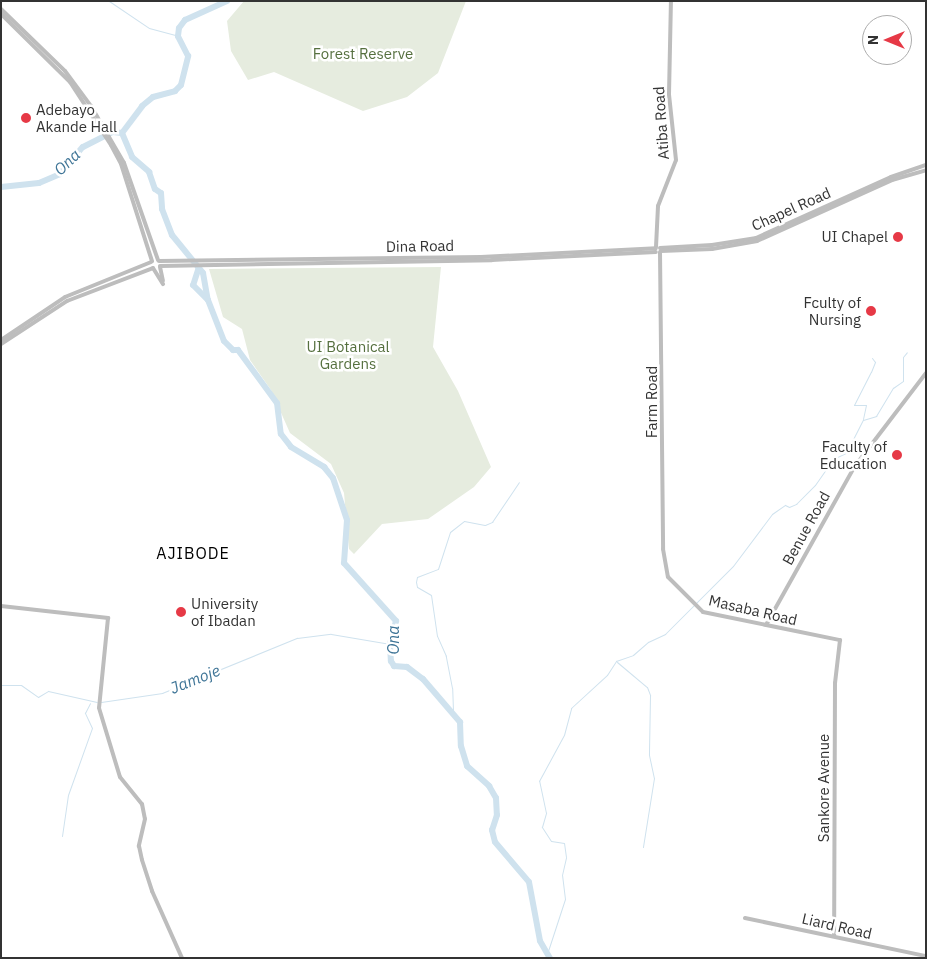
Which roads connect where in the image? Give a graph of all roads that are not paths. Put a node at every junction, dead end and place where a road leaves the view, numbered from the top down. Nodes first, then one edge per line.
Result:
1 (671, 1) edge
2 (1, 9) edge
3 (1, 14) edge
4 (101, 126) junction
5 (112, 144) junction
6 (926, 165) edge
7 (926, 170) edge
8 (658, 250) junction
9 (159, 260) junction
10 (152, 262) junction
11 (185, 263) junction
12 (160, 267) junction
13 (154, 269) junction
14 (1, 340) edge
15 (1, 344) edge
16 (926, 373) edge
17 (672, 582) joint
18 (1, 606) edge
19 (766, 625) junction
20 (840, 640) joint
21 (746, 918) dead end
22 (834, 936) junction
23 (924, 956) edge
24 (182, 958) edge

1 - 8 street, Atiba Road
2 - 4 street
3 - 4 street
4 - 5 street
5 - 9 street
5 - 10 street
6 - 8 street, Chapel Road
7 - 8 street, Chapel Road
8 - 11 street, Dina Road
8 - 17 street, Farm Road
9 - 10 street
9 - 11 street
9 - 12 street
10 - 13 street
10 - 14 street
11 - 12 street
12 - 13 street
12 - 13 street
13 - 15 street
16 - 19 street, Benue Road
17 - 19 street, Masaba Road
18 - 24 street
19 - 20 street, Masaba Road
20 - 22 street, Sankore Avenue
21 - 22 street, Liard Road
22 - 23 street, Liard Road

